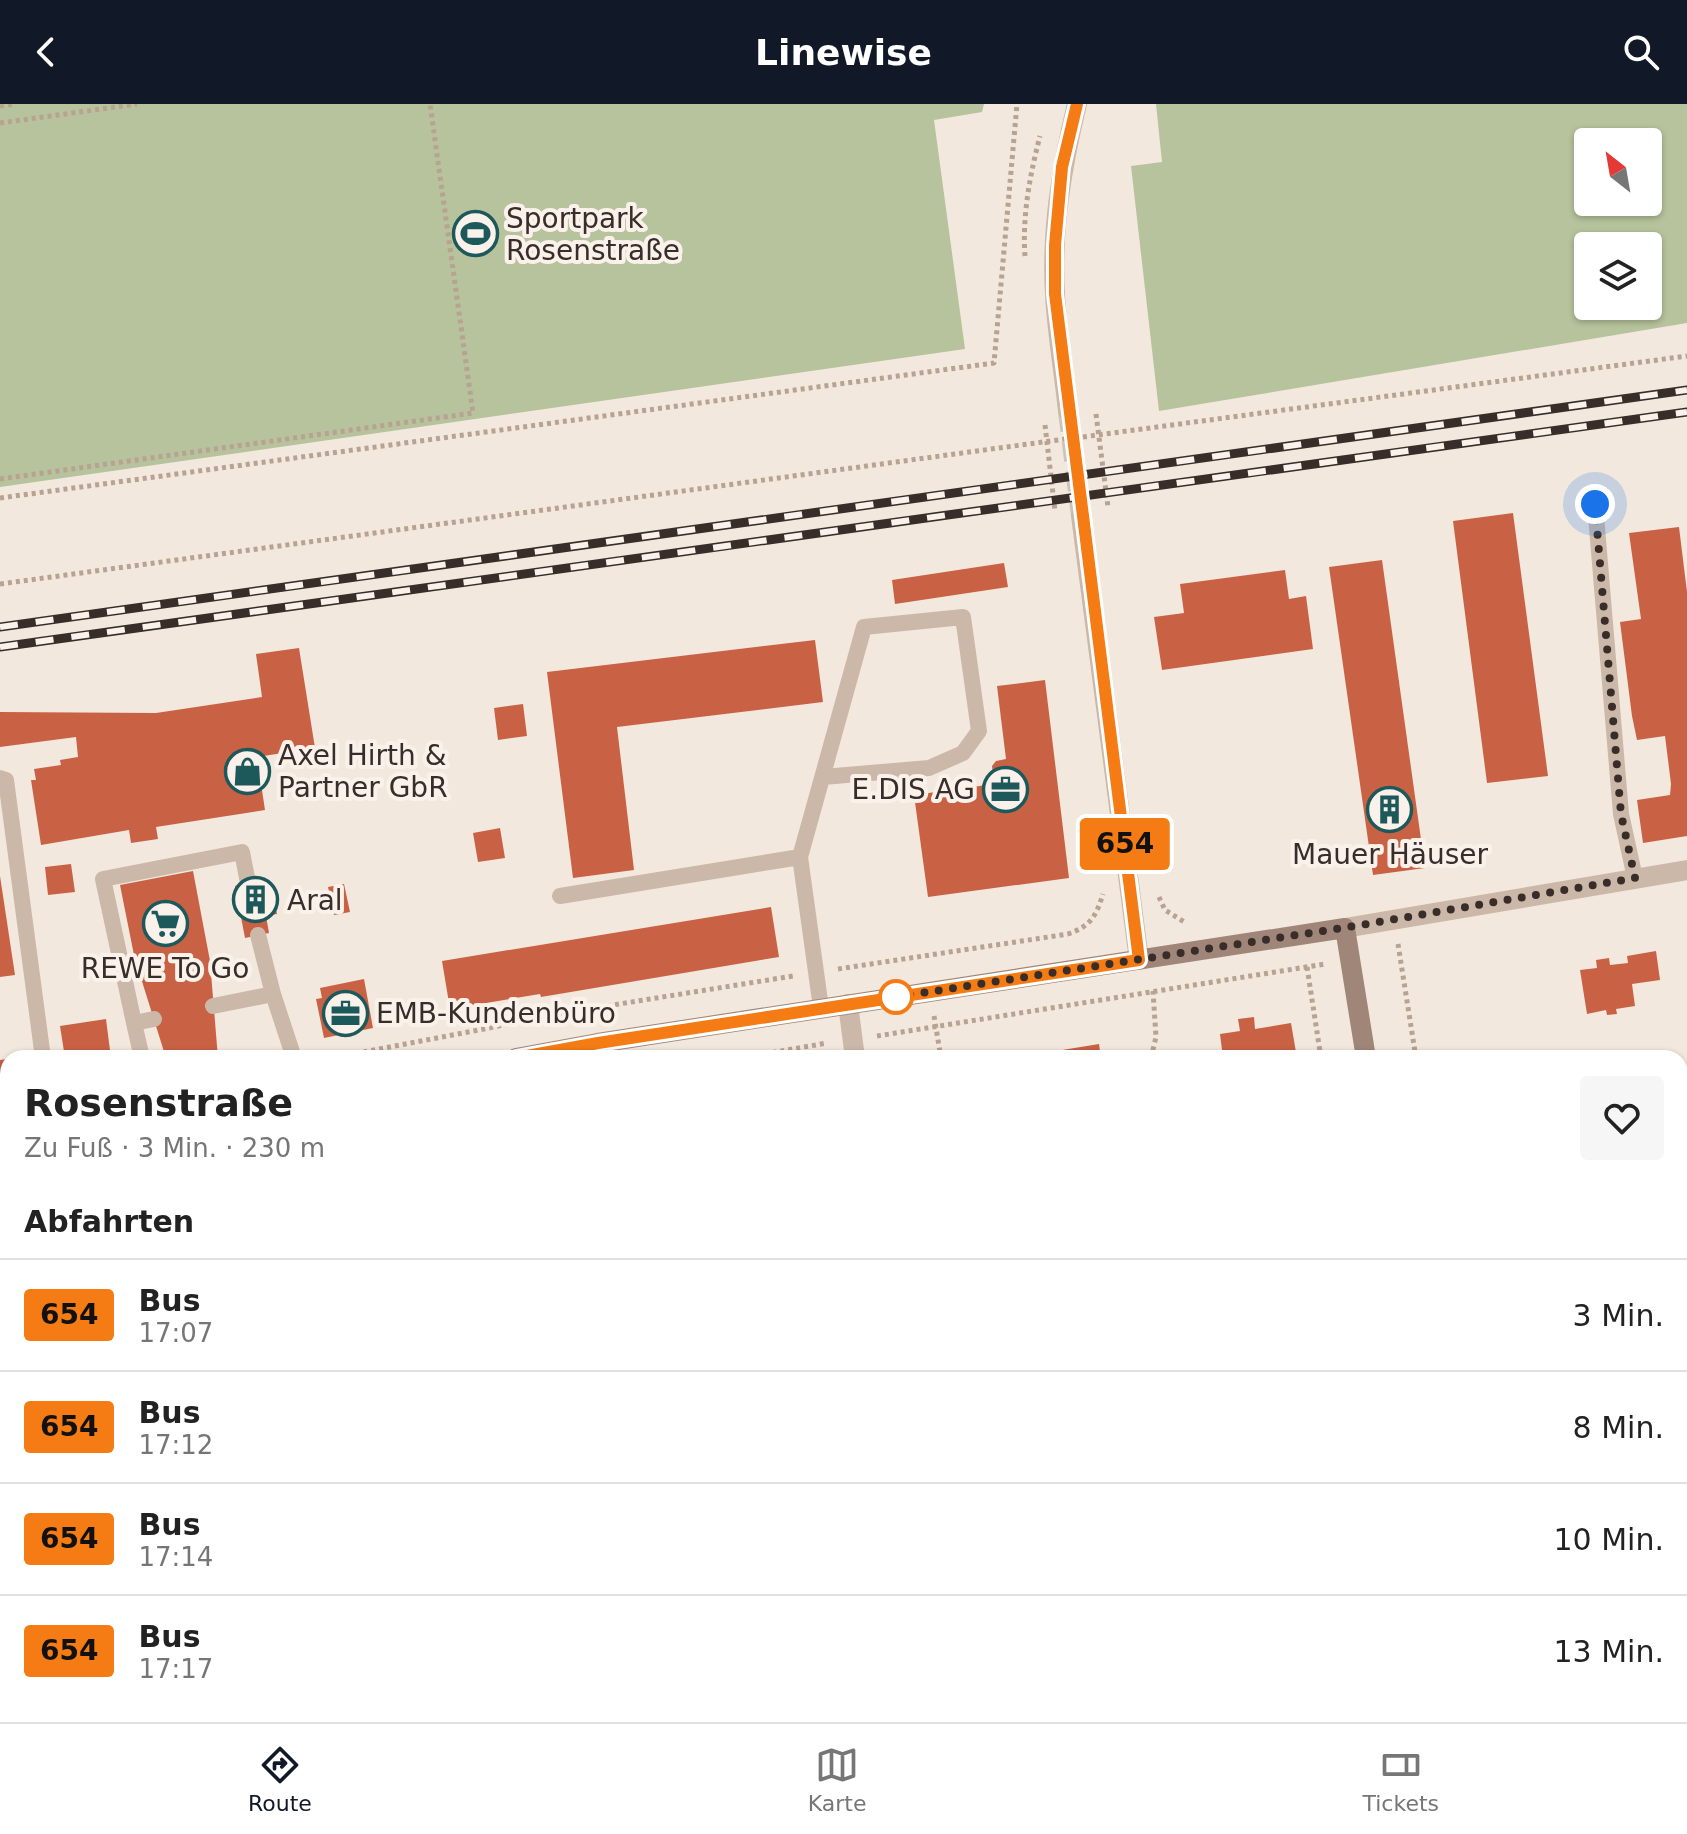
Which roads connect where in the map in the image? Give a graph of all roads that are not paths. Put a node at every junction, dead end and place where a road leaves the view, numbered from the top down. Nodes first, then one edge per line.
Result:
1 (1077, 104) edge
2 (1068, 411) tunnel mouth
3 (1595, 504) dead end
4 (1081, 516) tunnel mouth
5 (823, 777) junction
6 (0, 778) edge
7 (800, 857) junction
8 (1687, 870) edge
9 (1635, 878) junction
10 (248, 883) dead end
11 (560, 896) dead end
12 (1345, 928) junction
13 (258, 935) dead end
14 (1139, 960) junction
15 (273, 994) junction
16 (848, 1004) junction
17 (213, 1006) dead end
18 (821, 1008) junction
19 (154, 1019) dead end
20 (134, 1023) junction
21 (854, 1049) edge
22 (42, 1050) edge
23 (140, 1050) edge
24 (291, 1050) edge
25 (595, 1050) edge
26 (1365, 1050) edge

1 - 2 street
3 - 9 lane
4 - 14 street
5 - 5 lane
5 - 7 lane
6 - 22 lane
7 - 11 lane
7 - 18 lane
8 - 9 street
9 - 12 street
10 - 20 lane
12 - 14 street
12 - 26 street
13 - 15 lane
14 - 16 street
15 - 17 lane
15 - 24 lane
16 - 18 street
16 - 21 street
18 - 25 street
19 - 20 lane
20 - 23 lane

